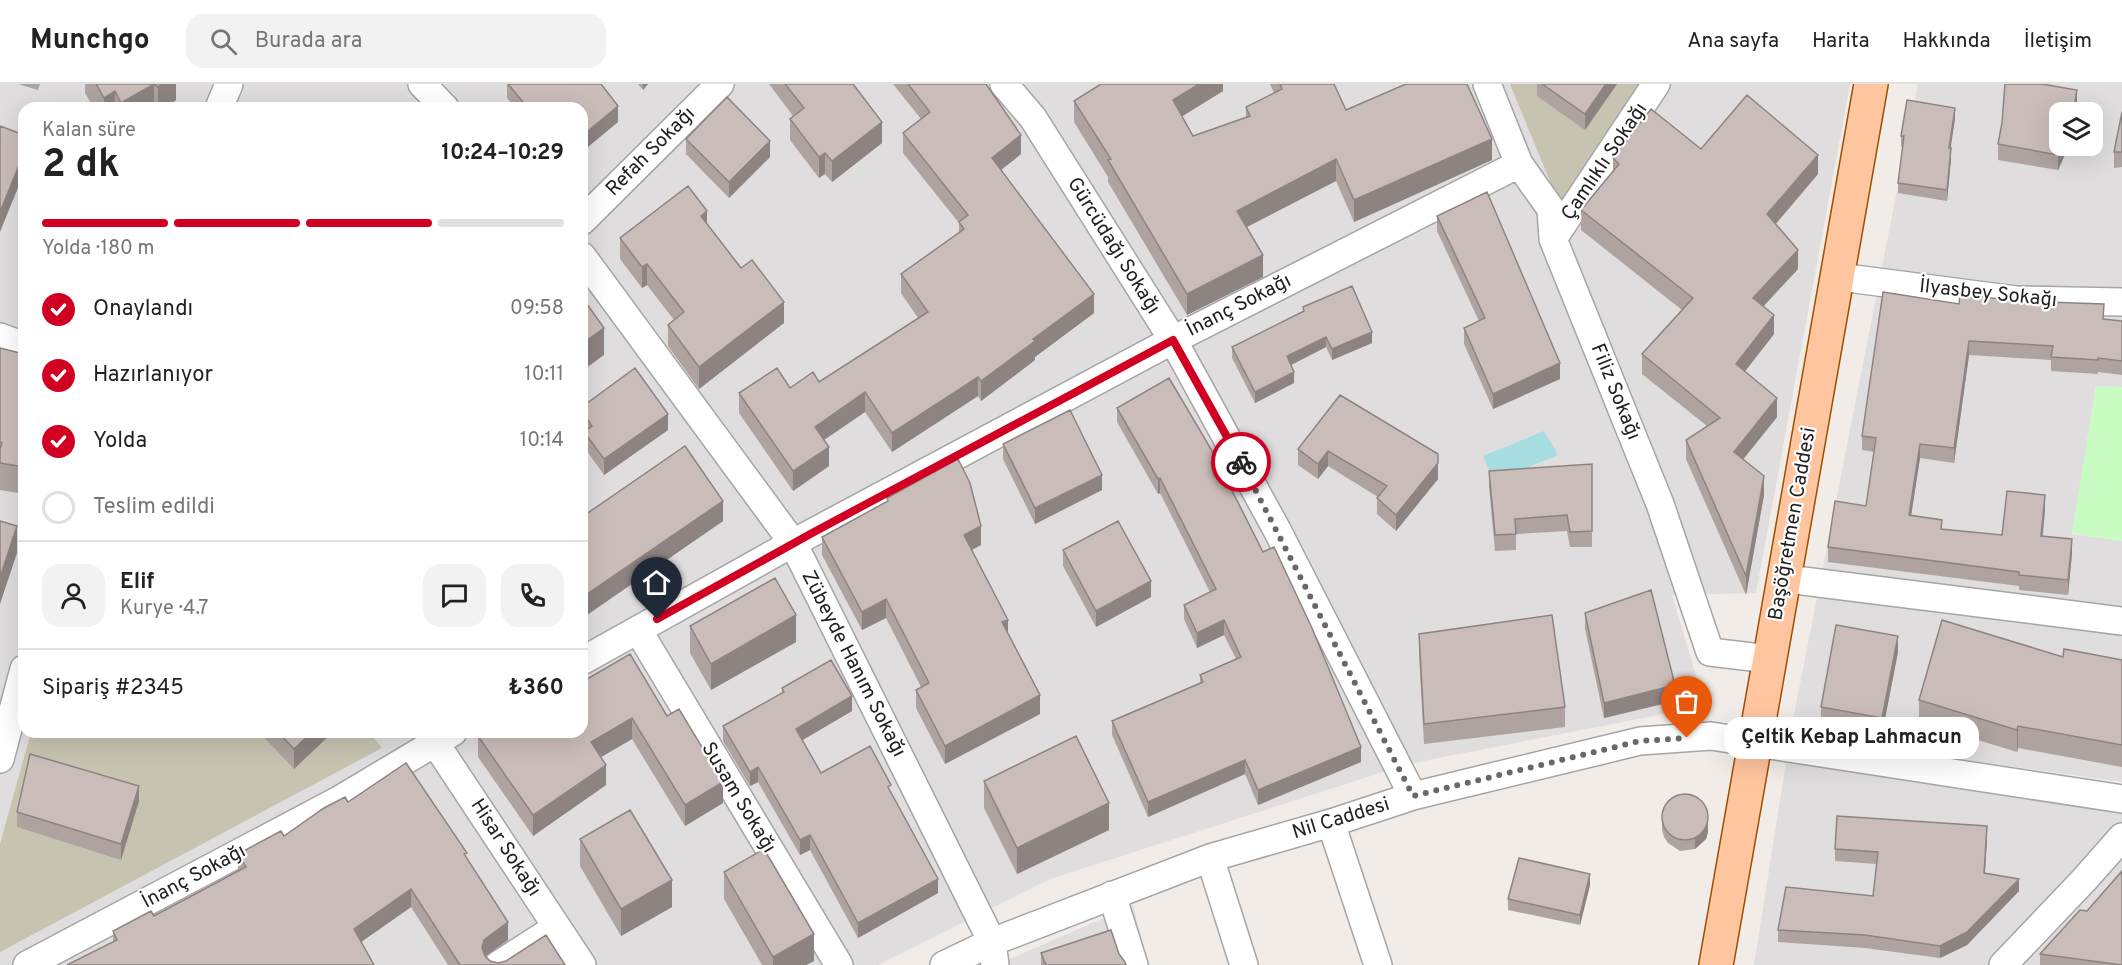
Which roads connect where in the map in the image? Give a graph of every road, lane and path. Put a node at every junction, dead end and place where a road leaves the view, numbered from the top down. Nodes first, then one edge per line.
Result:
1 (229, 84) edge
2 (422, 84) edge
3 (720, 84) edge
4 (1004, 84) edge
5 (1487, 84) edge
6 (1656, 84) edge
7 (1871, 84) edge
8 (1891, 84) edge
9 (222, 102) edge
10 (439, 102) edge
11 (1519, 164) junction
12 (588, 215) edge
13 (1553, 239) junction
14 (588, 264) edge
15 (1856, 279) junction
16 (2122, 302) edge
17 (0, 337) edge
18 (1173, 340) junction
19 (18, 344) edge
20 (793, 543) junction
21 (1803, 581) junction
22 (2122, 621) edge
23 (638, 630) junction
24 (588, 658) edge
25 (1769, 659) junction
26 (18, 692) edge
27 (433, 738) edge
28 (440, 738) edge
29 (1764, 744) junction
30 (0, 759) edge
31 (1413, 796) junction
32 (2122, 799) edge
33 (1331, 823) junction
34 (2122, 837) edge
35 (1210, 858) junction
36 (1112, 895) junction
37 (557, 927) junction
38 (994, 954) edge
39 (27, 965) edge
40 (498, 965) edge
41 (582, 965) edge
42 (839, 965) edge
43 (944, 965) edge
44 (1134, 965) edge
45 (1244, 965) edge
46 (1378, 965) edge
47 (1716, 965) edge
48 (1737, 965) edge
49 (2003, 965) edge

1 - 9 street
2 - 10 street
3 - 12 street, Refah Sokağı
4 - 18 street, Gürcüdağı Sokağı
5 - 11 street, Filiz Sokağı
6 - 13 street, Çamlıklı Sokağı
7 - 25 main road, Başöğretmen Caddesi
8 - 15 main road, Başöğretmen Caddesi
11 - 13 street, Filiz Sokağı
11 - 18 street, İnanç Sokağı
13 - 25 street, Filiz Sokağı
14 - 20 street, Zübeyde Hanım Sokağı
15 - 16 street, İlyasbey Sokağı
15 - 21 main road, Başöğretmen Caddesi
17 - 19 street
18 - 20 street, İnanç Sokağı
18 - 31 street, Gürcüdağı Sokağı
20 - 23 street, İnanç Sokağı
20 - 38 street, Zübeyde Hanım Sokağı
21 - 22 street
21 - 29 main road, Başöğretmen Caddesi
23 - 24 street, İnanç Sokağı
23 - 42 street, Susam Sokağı
25 - 29 main road, Başöğretmen Caddesi
26 - 30 street
27 - 39 street, İnanç Sokağı
28 - 37 street, Hisar Sokağı
29 - 31 street, Nil Caddesi
29 - 32 street, Nil Caddesi
29 - 47 main road, Başöğretmen Caddesi
29 - 48 main road, Başöğretmen Caddesi
31 - 33 street, Nil Caddesi
33 - 35 street, Nil Caddesi
33 - 46 street
34 - 49 street
35 - 36 street, Nil Caddesi
35 - 45 street
36 - 38 street, Nil Caddesi
36 - 44 street
37 - 40 street
37 - 41 street, Hisar Sokağı
38 - 43 street, Nil Caddesi

